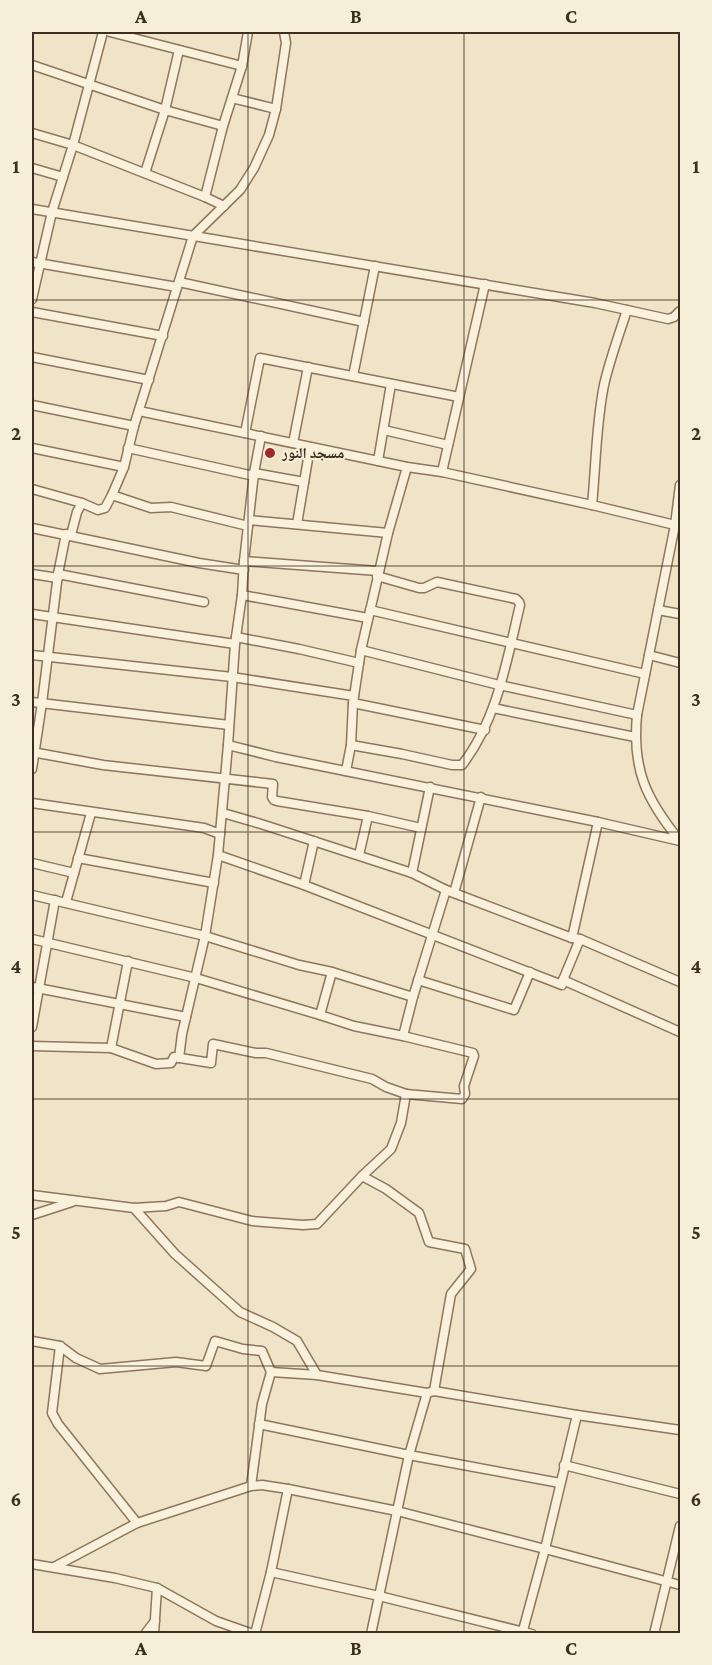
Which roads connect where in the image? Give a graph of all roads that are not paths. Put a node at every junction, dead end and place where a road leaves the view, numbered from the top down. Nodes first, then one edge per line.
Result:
1 (103, 32) edge
2 (110, 32) edge
3 (248, 32) edge
4 (284, 32) edge
5 (179, 50) junction
6 (32, 65) edge
7 (242, 66) junction
8 (89, 84) junction
9 (232, 98) junction
10 (276, 109) junction
11 (165, 110) junction
12 (223, 126) junction
13 (32, 133) edge
14 (73, 145) junction
15 (32, 168) edge
16 (145, 173) junction
17 (63, 177) junction
18 (205, 196) junction
19 (224, 206) junction
20 (32, 209) edge
21 (52, 213) junction
22 (192, 236) junction
23 (35, 262) edge
24 (375, 266) junction
25 (178, 284) junction
26 (485, 284) junction
27 (32, 299) edge
28 (627, 310) junction
29 (32, 312) edge
30 (680, 315) edge
31 (364, 322) junction
32 (163, 336) junction
33 (32, 357) edge
34 (308, 368) junction
35 (353, 376) junction
36 (149, 380) junction
37 (391, 384) junction
38 (459, 397) junction
39 (32, 405) edge
40 (139, 411) junction
41 (134, 426) junction
42 (384, 430) junction
43 (245, 433) junction
44 (261, 436) junction
45 (293, 443) junction
46 (448, 445) junction
47 (310, 447) junction
48 (32, 448) edge
49 (128, 448) junction
50 (378, 461) junction
51 (124, 467) junction
52 (407, 467) junction
53 (442, 472) junction
54 (254, 475) junction
55 (304, 482) junction
56 (681, 485) edge
57 (32, 489) edge
58 (112, 495) junction
59 (82, 503) junction
60 (592, 505) junction
61 (248, 523) junction
62 (297, 524) junction
63 (675, 525) junction
64 (32, 528) edge
65 (388, 533) junction
66 (68, 535) junction
67 (244, 566) junction
68 (32, 574) edge
69 (378, 574) junction
70 (58, 576) junction
71 (242, 595) junction
72 (204, 602) dead end
73 (658, 610) junction
74 (32, 614) edge
75 (369, 614) junction
76 (681, 614) edge
77 (52, 616) junction
78 (235, 640) junction
79 (511, 643) junction
80 (361, 650) junction
81 (32, 655) edge
82 (649, 655) junction
83 (48, 656) junction
84 (359, 663) junction
85 (681, 663) edge
86 (645, 674) junction
87 (232, 677) junction
88 (499, 685) junction
89 (353, 700) junction
90 (32, 702) edge
91 (42, 703) junction
92 (493, 708) junction
93 (637, 715) junction
94 (229, 725) junction
95 (484, 730) junction
96 (635, 736) junction
97 (228, 745) junction
98 (351, 745) junction
99 (33, 752) edge
100 (32, 769) edge
101 (346, 771) junction
102 (226, 778) junction
103 (430, 787) junction
104 (481, 797) junction
105 (32, 803) edge
106 (91, 813) junction
107 (222, 813) junction
108 (368, 816) junction
109 (598, 822) junction
110 (421, 828) junction
111 (220, 834) junction
112 (681, 841) edge
113 (314, 842) junction
114 (218, 855) junction
115 (359, 855) junction
116 (78, 858) junction
117 (32, 863) edge
118 (74, 873) junction
119 (411, 873) junction
120 (214, 883) junction
121 (304, 885) junction
122 (450, 892) junction
123 (32, 895) edge
124 (55, 900) junction
125 (66, 902) junction
126 (432, 935) junction
127 (206, 936) junction
128 (576, 938) junction
129 (32, 939) edge
130 (47, 943) junction
131 (128, 961) junction
132 (332, 972) junction
133 (530, 972) junction
134 (196, 978) junction
135 (418, 980) junction
136 (563, 980) junction
137 (681, 982) edge
138 (35, 988) edge
139 (412, 997) junction
140 (118, 1004) junction
141 (320, 1015) junction
142 (186, 1017) junction
143 (32, 1027) edge
144 (681, 1032) edge
145 (403, 1036) junction
146 (32, 1046) edge
147 (111, 1048) junction
148 (179, 1058) junction
149 (406, 1094) junction
150 (362, 1176) junction
151 (32, 1195) edge
152 (75, 1201) junction
153 (135, 1208) junction
154 (32, 1215) edge
155 (32, 1341) edge
156 (60, 1346) junction
157 (271, 1372) junction
158 (317, 1374) junction
159 (431, 1392) junction
160 (577, 1415) junction
161 (259, 1424) junction
162 (681, 1430) edge
163 (409, 1455) junction
164 (564, 1465) junction
165 (560, 1483) junction
166 (251, 1486) junction
167 (288, 1489) junction
168 (681, 1494) edge
169 (397, 1511) junction
170 (136, 1523) junction
171 (681, 1526) edge
172 (545, 1549) junction
173 (32, 1564) edge
174 (54, 1567) junction
175 (271, 1572) junction
176 (666, 1581) junction
177 (681, 1585) edge
178 (157, 1587) junction
179 (379, 1596) junction
180 (155, 1621) junction
181 (526, 1633) edge
182 (145, 1634) edge
183 (154, 1634) edge
184 (254, 1634) edge
185 (371, 1634) edge
186 (654, 1634) edge

1 - 8 street
2 - 5 street
3 - 7 street
4 - 10 street
5 - 7 street
5 - 11 street
6 - 8 street
7 - 9 street
8 - 11 street
8 - 14 street
9 - 10 street
9 - 12 street
10 - 19 street
11 - 12 street
11 - 16 street
12 - 18 street
13 - 14 street
14 - 16 street
14 - 17 street
15 - 17 street
16 - 18 street
17 - 21 street
18 - 19 street
19 - 22 street
20 - 21 street
21 - 22 street
21 - 23 street
22 - 24 street
22 - 25 street
23 - 25 street
23 - 27 street
24 - 26 street
24 - 31 street
25 - 31 street
25 - 32 street
26 - 28 street
26 - 38 street
28 - 30 street
28 - 60 street
29 - 32 street
31 - 35 street
32 - 36 street
33 - 36 street
34 - 35 street
34 - 43 street
34 - 45 street
35 - 37 street
36 - 40 street
37 - 38 street
37 - 42 street
38 - 46 street
39 - 41 street
40 - 41 street
40 - 43 street
41 - 49 street
42 - 46 street
42 - 50 street
43 - 44 street
44 - 45 street
44 - 54 street
45 - 47 street
46 - 53 street
47 - 50 street
47 - 55 street
48 - 51 street
49 - 51 street
49 - 54 street
50 - 52 street
51 - 58 street
52 - 53 street
52 - 65 street
53 - 60 street
54 - 55 street
54 - 61 street
55 - 62 street
56 - 63 street
57 - 59 street
58 - 59 street
58 - 61 street
59 - 66 street
60 - 63 street
61 - 62 street
61 - 67 street
62 - 65 street
63 - 73 street
64 - 66 street
65 - 69 street
66 - 67 street
66 - 70 street
67 - 69 street
67 - 71 street
68 - 70 street
69 - 75 street
69 - 79 street
70 - 72 street
70 - 77 street
71 - 75 street
71 - 78 street
73 - 76 street
73 - 82 street
74 - 77 street
75 - 79 street
75 - 80 street
77 - 78 street
77 - 83 street
78 - 84 street
78 - 87 street
79 - 86 street
79 - 88 street
80 - 84 street
80 - 88 street
81 - 83 street
82 - 85 street
82 - 86 street
83 - 87 street
83 - 91 street
84 - 89 street
86 - 93 street
87 - 89 street
87 - 94 street
88 - 92 street
88 - 93 street
89 - 95 street
89 - 98 street
90 - 91 street
91 - 94 street
91 - 99 street
92 - 95 street
92 - 96 street
93 - 96 street
94 - 97 street
95 - 98 street
96 - 112 street
97 - 101 street
97 - 102 street
98 - 101 street
99 - 100 street
99 - 102 street
101 - 103 street
102 - 107 street
102 - 108 street
103 - 104 street
103 - 110 street
104 - 109 street
104 - 122 street
105 - 106 street
106 - 111 street
106 - 116 street
107 - 111 street
107 - 113 street
108 - 110 street
108 - 115 street
109 - 112 street
109 - 128 street
110 - 119 street
111 - 114 street
113 - 115 street
113 - 121 street
114 - 120 street
114 - 121 street
115 - 119 street
116 - 118 street
116 - 120 street
117 - 118 street
118 - 125 street
119 - 122 street
120 - 127 street
121 - 126 street
122 - 126 street
122 - 128 street
123 - 124 street
124 - 125 street
124 - 130 street
125 - 127 street
126 - 133 street
126 - 135 street
127 - 132 street
127 - 134 street
128 - 136 street
128 - 137 street
129 - 130 street
130 - 131 street
130 - 138 street
131 - 134 street
131 - 140 street
132 - 139 street
132 - 141 street
133 - 135 street
133 - 136 street
134 - 141 street
134 - 142 street
135 - 139 street
136 - 144 street
138 - 140 street
138 - 143 street
139 - 145 street
140 - 142 street
140 - 147 street
141 - 145 street
142 - 148 street
145 - 149 street
146 - 147 street
147 - 148 street
148 - 149 street
149 - 150 street
150 - 153 street
150 - 159 street
151 - 152 street
152 - 153 street
152 - 154 street
153 - 158 street
155 - 156 street
156 - 157 street
156 - 170 street
157 - 158 street
157 - 161 street
158 - 159 street
159 - 160 street
159 - 163 street
160 - 162 street
160 - 164 street
161 - 163 street
161 - 166 street
163 - 165 street
163 - 169 street
164 - 165 street
164 - 168 street
165 - 172 street
166 - 167 street
166 - 170 street
167 - 169 street
167 - 175 street
169 - 172 street
169 - 179 street
170 - 174 street
171 - 176 street
172 - 176 street
172 - 181 street
173 - 174 street
174 - 178 street
175 - 179 street
175 - 184 street
176 - 177 street
176 - 186 street
178 - 180 street
178 - 184 street
179 - 181 street
179 - 185 street
180 - 182 street
180 - 183 street

